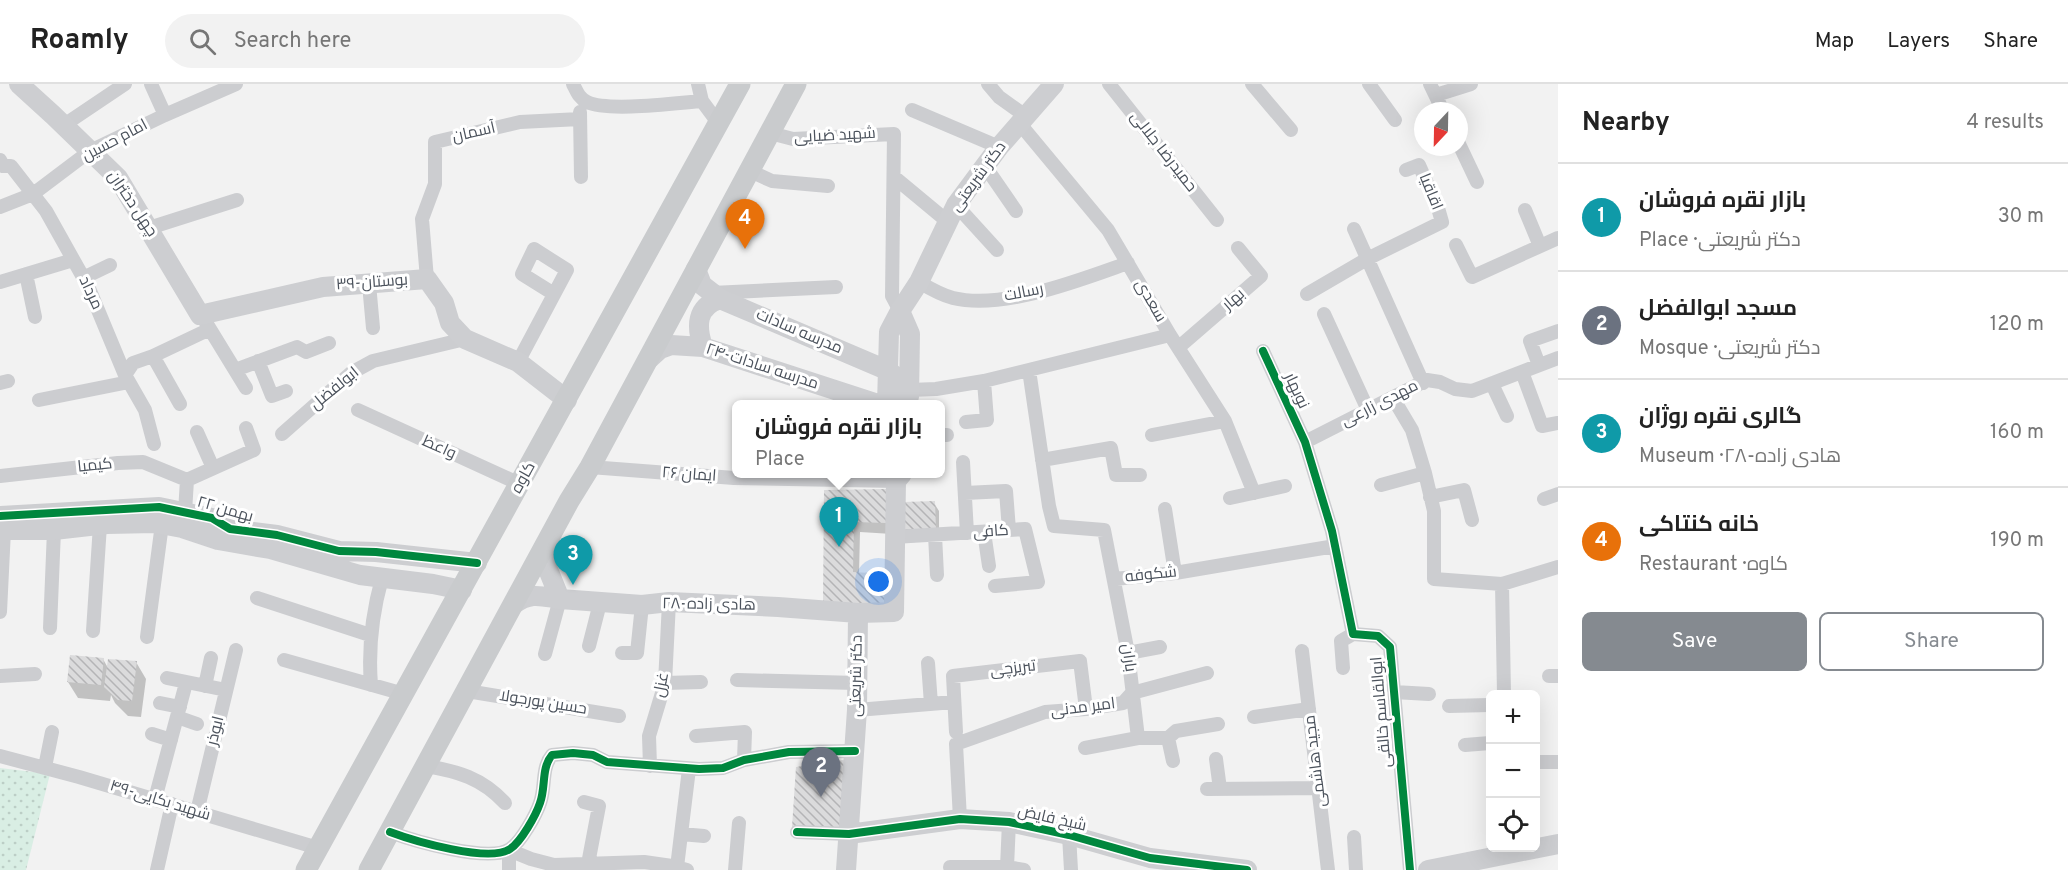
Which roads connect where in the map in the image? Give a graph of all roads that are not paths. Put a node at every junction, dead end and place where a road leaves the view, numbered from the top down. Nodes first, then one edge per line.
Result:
1 (19, 84) edge
2 (124, 84) edge
3 (151, 84) edge
4 (236, 84) edge
5 (573, 84) edge
6 (698, 84) edge
7 (740, 84) edge
8 (796, 84) edge
9 (988, 84) edge
10 (1054, 84) edge
11 (1109, 84) edge
12 (1252, 84) edge
13 (1370, 84) edge
14 (1471, 84) edge
15 (1433, 89) edge
16 (580, 98) junction
17 (702, 101) junction
18 (912, 110) dead end
19 (165, 115) junction
20 (580, 119) junction
21 (1023, 120) junction
22 (1395, 120) dead end
23 (719, 123) junction
24 (64, 125) junction
25 (1291, 130) dead end
26 (770, 133) junction
27 (999, 147) junction
28 (90, 151) junction
29 (1465, 156) edge
30 (0, 160) edge
31 (985, 166) junction
32 (1406, 170) dead end
33 (750, 171) junction
34 (581, 177) dead end
35 (894, 177) junction
36 (1477, 182) dead end
37 (828, 186) dead end
38 (33, 194) junction
39 (237, 200) dead end
40 (0, 207) edge
41 (1525, 210) dead end
42 (1016, 211) dead end
43 (952, 213) junction
44 (1217, 220) dead end
45 (149, 228) junction
46 (1354, 229) dead end
47 (1558, 238) edge
48 (1456, 246) dead end
49 (1540, 246) junction
50 (1238, 248) dead end
51 (997, 250) dead end
52 (1367, 259) junction
53 (73, 260) junction
54 (1128, 263) junction
55 (110, 266) dead end
56 (696, 269) junction
57 (26, 274) junction
58 (83, 278) junction
59 (427, 279) junction
60 (0, 282) edge
61 (919, 282) junction
62 (369, 284) junction
63 (836, 286) dead end
64 (554, 294) junction
65 (1307, 294) dead end
66 (716, 296) junction
67 (900, 311) junction
68 (1324, 314) dead end
69 (35, 317) dead end
70 (205, 322) junction
71 (373, 328) dead end
72 (1558, 331) edge
73 (1170, 335) junction
74 (465, 339) junction
75 (329, 344) dead end
76 (703, 347) junction
77 (1179, 347) junction
78 (1263, 351) dead end
79 (153, 356) junction
80 (1558, 358) edge
81 (649, 359) junction
82 (258, 361) junction
83 (518, 362) junction
84 (1539, 365) junction
85 (235, 370) junction
86 (1029, 370) junction
87 (889, 371) junction
88 (1522, 372) junction
89 (127, 379) junction
90 (984, 381) junction
91 (1423, 383) junction
92 (1492, 384) junction
93 (246, 388) dead end
94 (286, 391) dead end
95 (909, 397) edge
96 (1393, 398) junction
97 (39, 400) dead end
98 (567, 400) junction
99 (863, 400) edge
100 (889, 400) edge
101 (180, 404) dead end
102 (358, 410) dead end
103 (1368, 410) junction
104 (1507, 416) dead end
105 (1225, 421) junction
106 (966, 422) dead end
107 (1558, 423) edge
108 (246, 428) dead end
109 (197, 432) dead end
110 (282, 434) dead end
111 (1152, 435) dead end
112 (1305, 442) junction
113 (154, 444) dead end
114 (1042, 460) junction
115 (963, 462) dead end
116 (590, 467) junction
117 (213, 468) junction
118 (1425, 473) junction
119 (1140, 475) dead end
120 (0, 476) edge
121 (732, 478) edge
122 (895, 478) edge
123 (187, 480) junction
124 (520, 484) junction
125 (1381, 485) dead end
126 (1285, 486) dead end
127 (965, 493) junction
128 (1254, 493) junction
129 (1558, 494) edge
130 (1430, 497) junction
131 (1230, 498) dead end
132 (1544, 499) dead end
133 (1165, 509) dead end
134 (185, 512) junction
135 (1472, 520) dead end
136 (162, 524) junction
137 (1, 525) edge
138 (100, 525) junction
139 (54, 530) junction
140 (1009, 530) junction
141 (984, 532) junction
142 (967, 533) junction
143 (935, 535) junction
144 (894, 537) junction
145 (1335, 546) junction
146 (544, 548) junction
147 (427, 557) junction
148 (477, 563) junction
149 (989, 566) dead end
150 (1558, 567) edge
151 (1175, 573) junction
152 (937, 575) dead end
153 (382, 578) junction
154 (1114, 579) junction
155 (422, 583) junction
156 (1502, 584) junction
157 (994, 586) dead end
158 (462, 590) junction
159 (257, 598) dead end
160 (560, 599) junction
161 (669, 602) junction
162 (600, 603) junction
163 (514, 604) junction
164 (642, 605) junction
165 (0, 612) edge
166 (858, 613) junction
167 (50, 628) dead end
168 (93, 631) dead end
169 (1353, 634) junction
170 (370, 635) junction
171 (147, 637) dead end
172 (589, 646) dead end
173 (1160, 647) dead end
174 (236, 650) dead end
175 (1302, 651) dead end
176 (1128, 652) junction
177 (622, 653) dead end
178 (545, 654) dead end
179 (211, 658) dead end
180 (284, 660) dead end
181 (928, 663) dead end
182 (1343, 669) dead end
183 (1207, 673) dead end
184 (35, 674) dead end
185 (0, 676) edge
186 (166, 678) dead end
187 (737, 680) dead end
188 (701, 682) dead end
189 (186, 683) junction
190 (665, 683) junction
191 (857, 683) junction
192 (371, 685) junction
193 (204, 686) junction
194 (226, 690) junction
195 (1504, 690) edge
196 (466, 691) junction
197 (1394, 692) junction
198 (1132, 693) junction
199 (404, 694) junction
200 (1429, 694) dead end
201 (954, 702) junction
202 (160, 703) dead end
203 (931, 704) junction
204 (1486, 705) edge
205 (1449, 706) dead end
206 (1086, 709) junction
207 (1309, 709) junction
208 (857, 710) junction
209 (178, 712) junction
210 (619, 716) dead end
211 (1254, 717) dead end
212 (197, 723) dead end
213 (1218, 724) dead end
214 (52, 732) dead end
215 (152, 734) dead end
216 (696, 736) dead end
217 (956, 738) junction
218 (1138, 738) junction
219 (1168, 738) junction
220 (171, 740) junction
221 (1486, 743) edge
222 (1465, 745) dead end
223 (1085, 748) dead end
224 (855, 751) junction
225 (0, 756) edge
226 (1216, 759) dead end
227 (744, 760) junction
228 (1173, 762) dead end
229 (1540, 762) edge
230 (1558, 762) edge
231 (426, 766) junction
232 (650, 766) junction
233 (45, 767) junction
234 (690, 769) junction
235 (1319, 788) junction
236 (155, 799) junction
237 (505, 802) dead end
238 (584, 802) dead end
239 (172, 804) junction
240 (196, 812) junction
241 (960, 819) junction
242 (1010, 822) junction
243 (739, 823) dead end
244 (390, 832) junction
245 (796, 832) dead end
246 (681, 834) junction
247 (849, 834) junction
248 (1069, 835) junction
249 (704, 836) dead end
250 (1354, 837) dead end
251 (1558, 844) edge
252 (1540, 846) edge
253 (318, 848) junction
254 (509, 850) junction
255 (1499, 852) edge
256 (588, 864) junction
257 (554, 867) edge
258 (658, 867) edge
259 (950, 867) dead end
260 (1007, 867) junction
261 (682, 868) edge
262 (990, 868) edge
263 (157, 870) edge
264 (306, 870) edge
265 (369, 870) edge
266 (508, 870) edge
267 (735, 870) edge
268 (846, 870) edge
269 (1024, 870) edge
270 (1071, 870) edge
271 (1247, 870) edge
272 (1328, 870) edge
273 (1356, 870) edge
274 (1410, 870) edge
275 (1428, 870) edge

1 - 24 street, چهل دختران
2 - 24 street
3 - 19 street
4 - 19 street, امام حسین
5 - 16 street
6 - 17 street
7 - 23 main road, کاوه
8 - 26 main road
9 - 21 street, سعدی
10 - 21 street, دکتر شریعتی
11 - 44 street, حمیدرضا جلالی
12 - 25 street
13 - 22 street
14 - 15 street
16 - 17 street
16 - 20 street
17 - 23 street
18 - 27 street
19 - 28 street, امام حسین
20 - 34 street
20 - 59 street, آسمان
21 - 27 street, دکتر شریعتی
21 - 54 street, سعدی
23 - 98 main road, کاوه
24 - 28 street, چهل دختران
26 - 33 main road
26 - 35 street, شهید ضیایی
27 - 31 street, دکتر شریعتی
28 - 38 street, امام حسین
28 - 45 street, چهل دختران
29 - 36 street
30 - 38 street, مرداد
31 - 42 street
31 - 43 street, دکتر شریعتی
32 - 52 street, اقاقیا
33 - 37 street
33 - 56 main road
35 - 43 street
35 - 67 street, شهید ضیایی
38 - 40 street, امام حسین
38 - 53 street, مرداد
39 - 45 street
41 - 49 street
43 - 51 street
43 - 61 street, دکتر شریعتی
45 - 70 street, چهل دختران
46 - 52 street
47 - 49 street
48 - 49 street
50 - 77 street, بهار
52 - 65 street
52 - 91 street
53 - 57 street
53 - 58 street, مرداد
54 - 61 street, رسالت
54 - 73 street, سعدی
55 - 58 street
56 - 66 street
56 - 81 main road
57 - 60 street
57 - 69 street
58 - 89 street, مرداد
59 - 62 street, ۳۹-بوستان
59 - 74 street, ۳۹-بوستان
61 - 67 street, دکتر شریعتی
62 - 70 street, ۳۹-بوستان
62 - 71 street
63 - 66 street
64 - 64 street
64 - 83 street
66 - 76 street
66 - 87 street, مدرسه سادات
67 - 87 street, دکتر شریعتی
67 - 95 street
68 - 103 street
70 - 79 street
70 - 85 street
72 - 84 street
73 - 77 street, سعدی
73 - 86 street
74 - 83 street
74 - 110 street, ابولفضل
75 - 82 street
76 - 81 street, ۲۴-مدرسه سادات
76 - 99 street, ۲۴-مدرسه سادات
77 - 105 street, سعدی
78 - 112 street, نوبهار
79 - 89 street
79 - 101 street
80 - 84 street, مهدی زارعی
81 - 116 main road
82 - 85 street
82 - 94 street
83 - 98 street
84 - 88 street, مهدی زارعی
85 - 93 street
86 - 90 street
86 - 114 street, شکوفه
87 - 95 street, مدرسه سادات
87 - 100 street, دکتر شریعتی
88 - 92 street, مهدی زارعی
88 - 107 street
89 - 97 street
89 - 113 street, مرداد
90 - 95 street
90 - 106 street
91 - 92 street, مهدی زارعی
91 - 96 street, مهدی زارعی
92 - 104 street
96 - 103 street, مهدی زارعی
96 - 118 street
98 - 124 main road, کاوه
102 - 124 street, واعظ
103 - 112 street, مهدی زارعی
105 - 111 street
105 - 128 street, سعدی
108 - 117 street
109 - 117 street
112 - 145 street
114 - 119 street
114 - 154 street, شکوفه
115 - 127 street
116 - 121 street, ۲۶ ایمان
116 - 146 main road
117 - 123 street
118 - 125 street
118 - 130 street
120 - 123 street, کیمیا
122 - 144 street, دکتر شریعتی
123 - 134 street
124 - 148 main road, کاوه
126 - 128 street
127 - 140 street
127 - 142 street
128 - 131 street
129 - 132 street
130 - 135 street
130 - 156 street
133 - 151 street
134 - 137 street, ۲۲ بهمن
134 - 147 street, ۲۲ بهمن
136 - 138 street, ۲۲ بهمن
136 - 153 street, ۲۲ بهمن
136 - 171 street
137 - 139 street, ۲۲ بهمن
137 - 165 street
138 - 139 street, ۲۲ بهمن
138 - 168 street
139 - 167 street
140 - 141 street, کافی
140 - 157 street, کافی
141 - 142 street, کافی
141 - 149 street
142 - 143 street, کافی
143 - 144 street, کافی
143 - 152 street
144 - 166 street, دکتر شریعتی
145 - 151 street, شکوفه
145 - 169 street
146 - 160 street
146 - 163 main road
147 - 148 street, ۲۲ بهمن
147 - 155 street
148 - 158 main road, کاوه
150 - 156 street
151 - 154 street, شکوفه
153 - 155 street, ۲۲ بهمن
153 - 170 street
154 - 176 street, باران
155 - 158 street, ۲۲ بهمن
156 - 195 street
158 - 199 main road, کاوه
159 - 170 street
160 - 162 street, ۲۸-هادی زاده
160 - 163 street, ۲۸-هادی زاده
160 - 178 street
161 - 164 street, ۲۸-هادی زاده
161 - 166 street, ۲۸-هادی زاده
161 - 190 street, غزل
162 - 164 street, ۲۸-هادی زاده
162 - 172 street
163 - 196 main road
164 - 177 street
166 - 191 street, دکتر شریعتی
169 - 182 street
169 - 197 street, ابوالقاسم خالقی
170 - 192 street
173 - 176 street
174 - 194 street, ابوذر
175 - 207 street, مجید هاشمی
176 - 198 street, باران
179 - 193 street
180 - 192 street
181 - 203 street
183 - 198 street, امیر مدنی
184 - 185 street
186 - 189 street
187 - 191 street
188 - 190 street
189 - 193 street
189 - 209 street
190 - 232 street, غزل
191 - 208 street, دکتر شریعتی
192 - 199 street
193 - 194 street
194 - 240 street, ابوذر
196 - 210 street, حسین پورجولا
196 - 231 main road
197 - 200 street
197 - 274 street, ابوالقاسم خالقی
198 - 206 street, امیر مدنی
198 - 218 street, باران
199 - 253 main road, کاوه
201 - 203 street
201 - 206 street, تبریزچی
201 - 217 street, تبریزچی
202 - 209 street
203 - 208 street
204 - 205 street
206 - 217 street, امیر مدنی
207 - 211 street
207 - 235 street, مجید هاشمی
208 - 224 street, دکتر شریعتی
209 - 212 street
209 - 220 street
213 - 219 street
214 - 233 street
215 - 220 street
216 - 227 street
217 - 241 street, تبریزچی
218 - 219 street
218 - 223 street
219 - 228 street
220 - 236 street
221 - 222 street
224 - 227 street
224 - 247 street, دکتر شریعتی
225 - 233 street, ۴۹-شهید بکایی
226 - 235 street
227 - 234 street
229 - 230 street
231 - 237 street
231 - 244 main road
232 - 234 street
232 - 254 street
233 - 236 street, ۴۹-شهید بکایی
234 - 246 street
235 - 272 street, مجید هاشمی
236 - 239 street, ۴۹-شهید بکایی
238 - 256 street
239 - 240 street, ۴۹-شهید بکایی
239 - 263 street
240 - 253 street, ۴۹-شهید بکایی
241 - 242 street, شیخ فایض
241 - 247 street, شیخ فایض
242 - 248 street, شیخ فایض
242 - 260 street
243 - 267 street
244 - 254 street
244 - 265 main road
245 - 247 street
246 - 249 street
246 - 261 street
247 - 268 street, دکتر شریعتی
248 - 270 street
248 - 271 street, شیخ فایض
250 - 273 street
251 - 252 street
253 - 264 main road, کاوه
254 - 257 street
254 - 266 street
255 - 275 street
256 - 257 street
256 - 258 street
258 - 261 street
259 - 262 street
260 - 262 street
260 - 269 street

